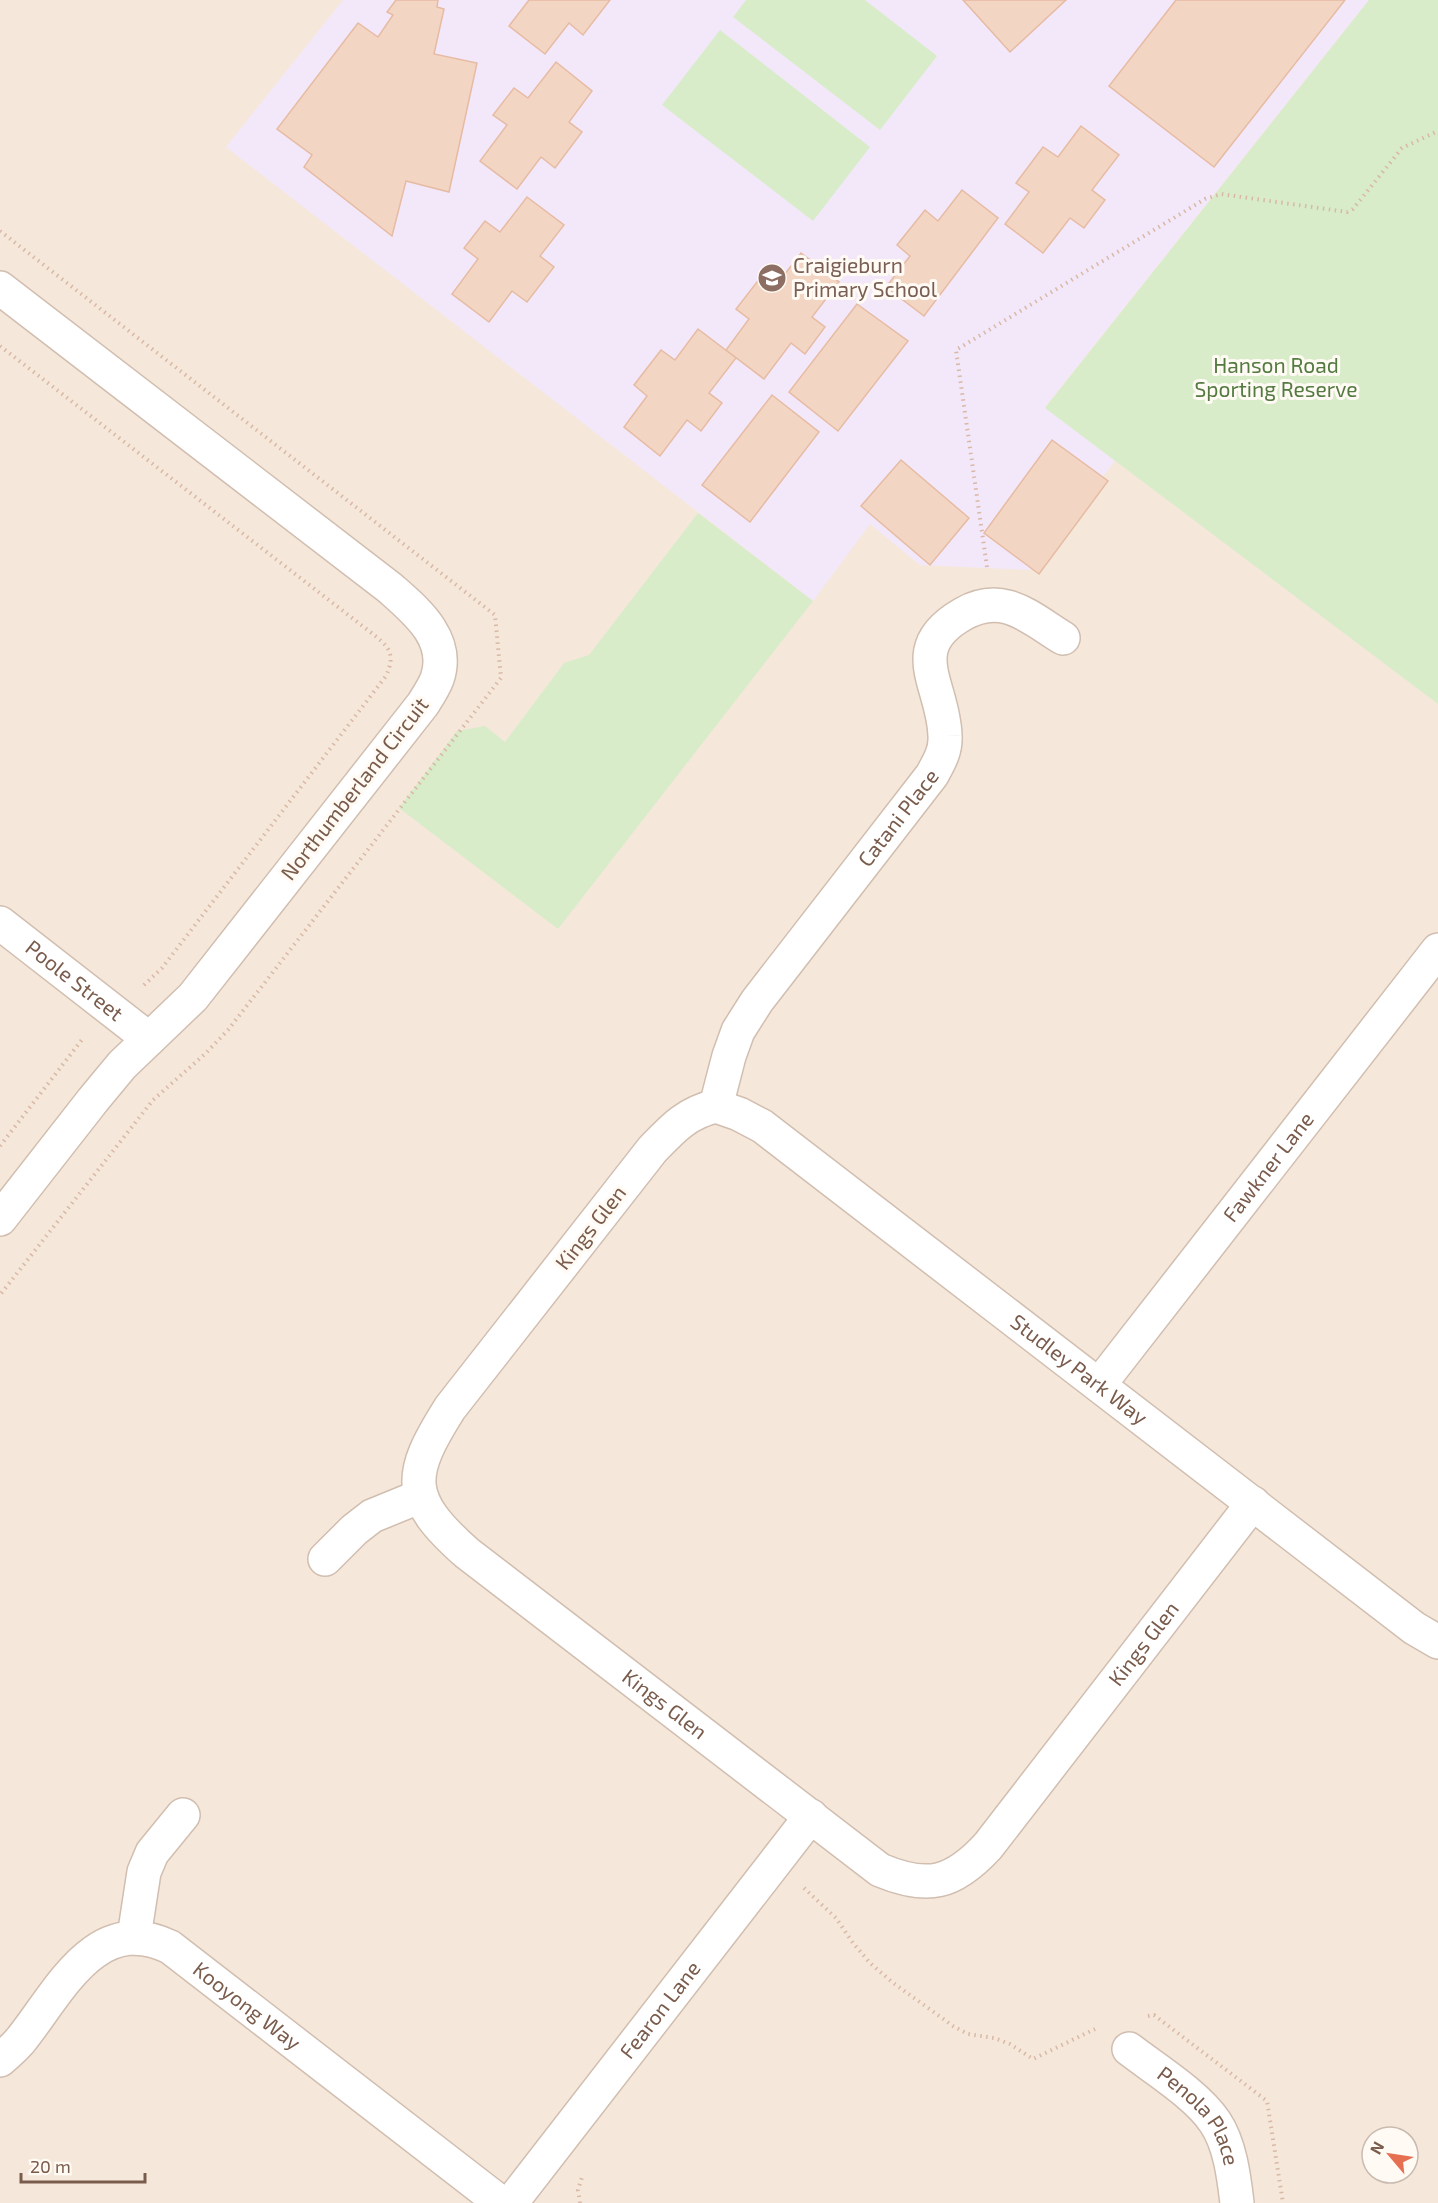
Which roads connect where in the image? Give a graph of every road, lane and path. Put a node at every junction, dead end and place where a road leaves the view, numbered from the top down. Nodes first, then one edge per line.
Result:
1 (1438, 131) edge
2 (0, 231) edge
3 (0, 288) edge
4 (0, 346) edge
5 (992, 603) junction
6 (1063, 638) dead end
7 (0, 923) edge
8 (1438, 950) edge
9 (114, 1011) junction
10 (149, 1039) junction
11 (716, 1106) junction
12 (0, 1146) edge
13 (0, 1219) edge
14 (0, 1295) edge
15 (1099, 1385) junction
16 (421, 1496) junction
17 (1253, 1503) junction
18 (325, 1559) dead end
19 (1438, 1642) edge
20 (183, 1815) dead end
21 (811, 1815) junction
22 (774, 1863) junction
23 (134, 1937) junction
24 (1144, 2017) dead end
25 (1105, 2026) dead end
26 (1130, 2049) dead end
27 (0, 2060) edge
28 (549, 2154) junction
29 (501, 2203) edge
30 (511, 2203) edge
31 (580, 2203) edge
32 (1237, 2203) edge
33 (1283, 2203) edge

1 - 5 path
2 - 14 path
3 - 10 street, Northumberland Circuit
4 - 9 path
5 - 6 street
5 - 11 street, Catani Place
7 - 9 street, Poole Street
8 - 15 street, Fawkner Lane
9 - 10 street, Poole Street
9 - 12 path
10 - 13 street, Northumberland Circuit
11 - 15 street, Studley Park Way
11 - 16 street, Kings Glen
15 - 17 street, Studley Park Way
16 - 18 street
16 - 21 street, Kings Glen
17 - 19 street, Studley Park Way
17 - 21 street, Kings Glen
20 - 23 street
21 - 22 street, Fearon Lane
22 - 25 path
22 - 28 street, Fearon Lane
23 - 27 street, Kooyong Way
23 - 29 street, Kooyong Way
24 - 33 path
26 - 32 street, Penola Place
28 - 30 street, Fearon Lane
28 - 31 path

